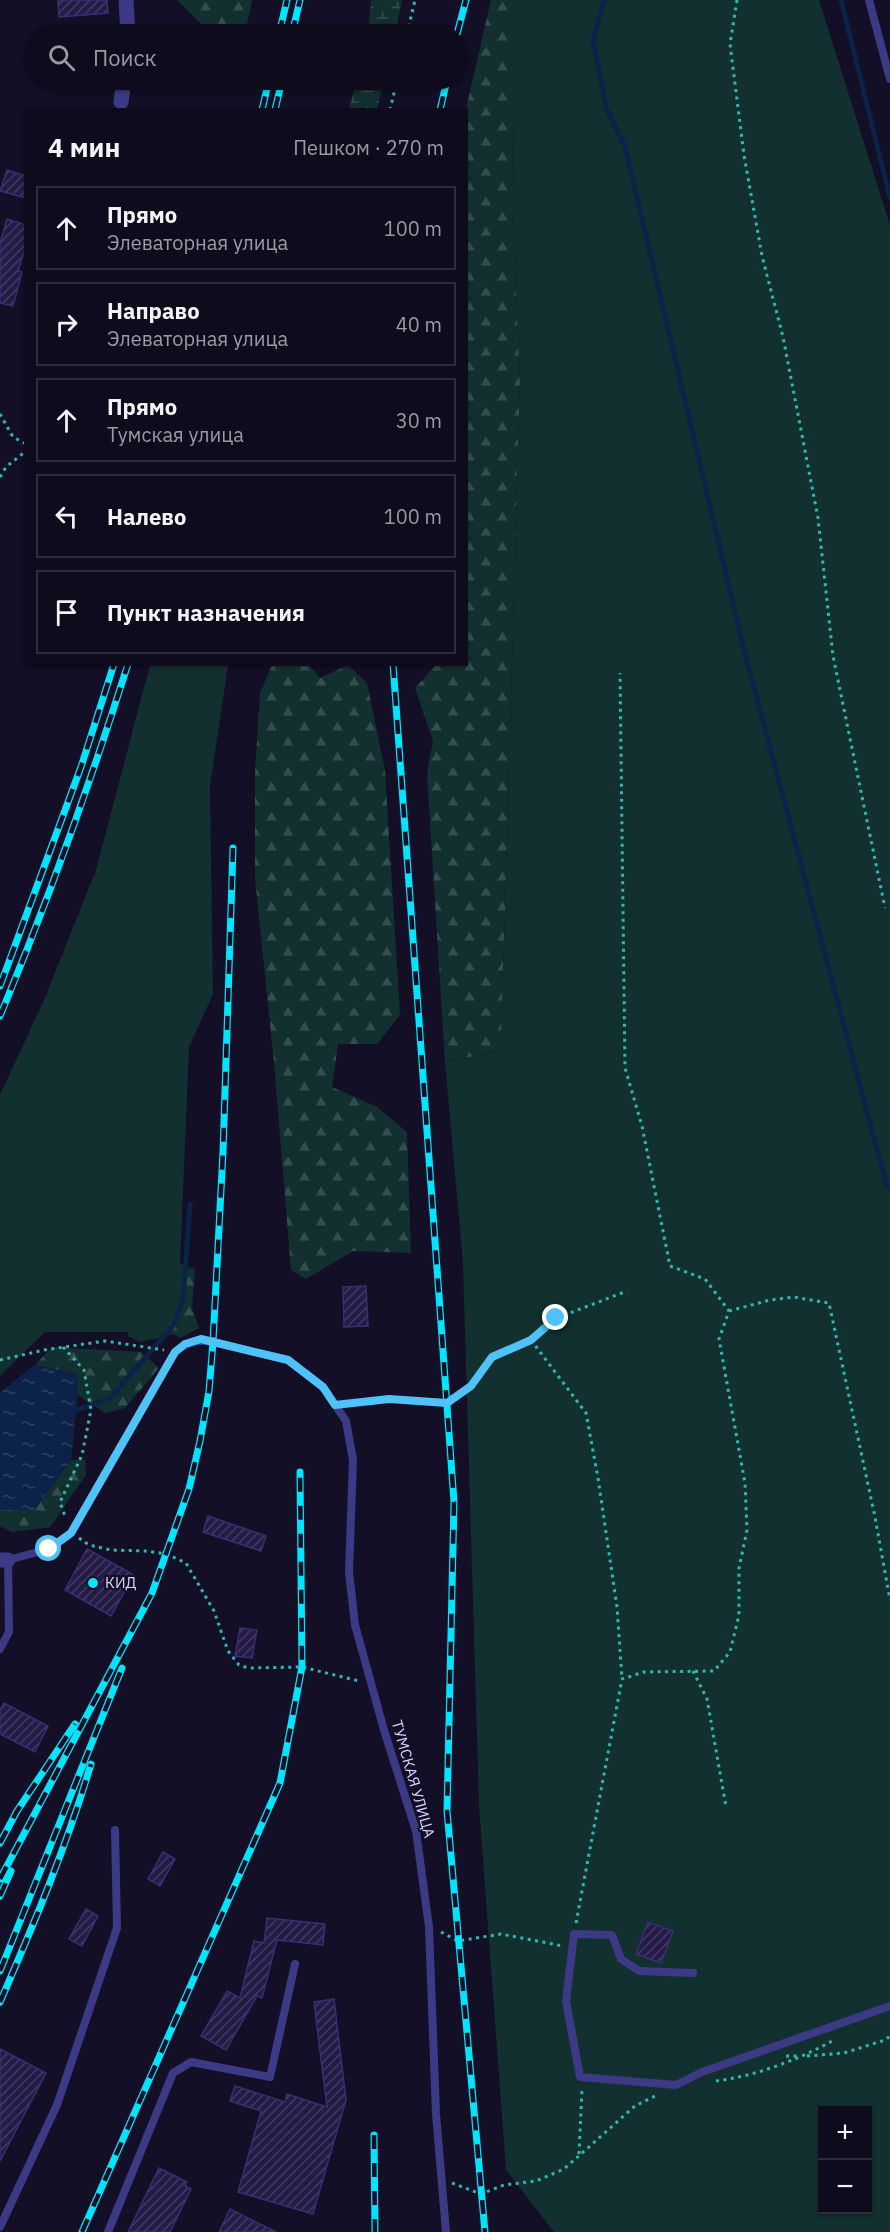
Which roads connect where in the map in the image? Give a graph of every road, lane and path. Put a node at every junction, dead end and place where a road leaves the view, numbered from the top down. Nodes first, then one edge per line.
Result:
1 (126, 0) edge
2 (416, 0) edge
3 (737, 0) edge
4 (869, 0) edge
5 (127, 24) edge
6 (410, 24) edge
7 (890, 79) edge
8 (123, 90) edge
9 (395, 90) edge
10 (121, 102) dead end
11 (390, 108) edge
12 (0, 414) edge
13 (24, 443) edge
14 (24, 453) edge
15 (0, 477) edge
16 (620, 673) dead end
17 (885, 908) dead end
18 (627, 1291) dead end
19 (729, 1311) junction
20 (531, 1340) junction
21 (63, 1347) junction
22 (158, 1349) dead end
23 (0, 1360) edge
24 (335, 1405) junction
25 (71, 1533) junction
26 (4, 1560) edge
27 (890, 1600) edge
28 (0, 1649) edge
29 (693, 1671) junction
30 (622, 1679) junction
31 (371, 1683) junction
32 (726, 1806) dead end
33 (115, 1830) dead end
34 (429, 1927) junction
35 (574, 1934) junction
36 (573, 1948) junction
37 (295, 1964) dead end
38 (693, 1973) dead end
39 (890, 2006) edge
40 (890, 2036) edge
41 (784, 2056) dead end
42 (579, 2077) junction
43 (676, 2085) junction
44 (579, 2156) junction
45 (442, 2179) junction
46 (0, 2227) edge
47 (108, 2232) edge
48 (446, 2232) edge

1 - 5 street
2 - 6 path
3 - 17 path
4 - 7 lane
8 - 10 street
9 - 11 path
12 - 13 path
14 - 15 path
16 - 19 path
18 - 20 path
19 - 27 path
19 - 29 path
20 - 24 path
20 - 30 path
21 - 22 path
21 - 23 path
21 - 25 path
24 - 25 lane, ТУМСКАЯ УЛИЦА
24 - 31 lane, ТУМСКАЯ УЛИЦА
25 - 26 lane
25 - 31 path
26 - 28 lane
29 - 30 path
29 - 32 path
30 - 35 path
31 - 34 lane, ТУМСКАЯ УЛИЦА
33 - 46 lane
34 - 36 path
34 - 45 lane, ТУМСКАЯ УЛИЦА
35 - 36 lane
35 - 38 lane
36 - 42 lane
37 - 47 lane
39 - 43 lane
40 - 41 path
42 - 43 lane
42 - 44 path
43 - 44 path
44 - 45 path
45 - 48 lane, ТУМСКАЯ УЛИЦА

